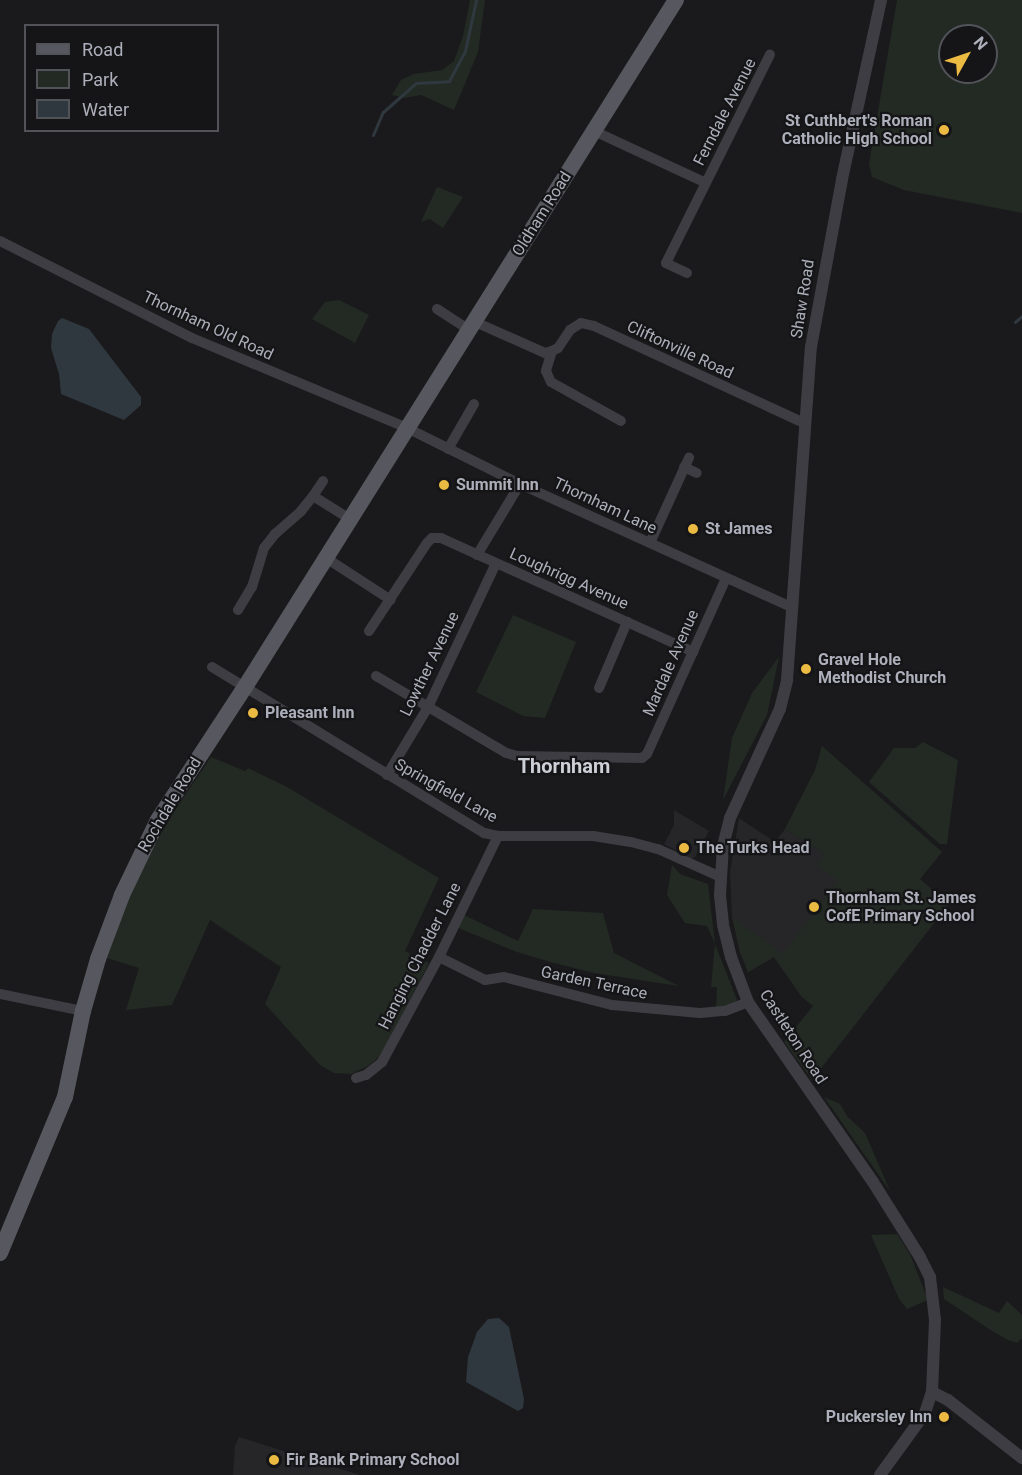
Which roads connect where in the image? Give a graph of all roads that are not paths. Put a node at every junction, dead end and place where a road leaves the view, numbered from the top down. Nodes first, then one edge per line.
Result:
1 (676, 0) edge
2 (881, 0) edge
3 (770, 54) dead end
4 (594, 131) junction
5 (706, 183) junction
6 (0, 241) edge
7 (687, 273) dead end
8 (437, 309) dead end
9 (471, 325) junction
10 (552, 351) junction
11 (474, 404) dead end
12 (621, 421) dead end
13 (804, 423) junction
14 (407, 428) junction
15 (448, 449) junction
16 (698, 474) dead end
17 (323, 481) dead end
18 (520, 484) junction
19 (313, 495) junction
20 (350, 519) junction
21 (650, 543) junction
22 (477, 555) junction
23 (326, 558) junction
24 (496, 563) junction
25 (726, 578) junction
26 (391, 600) junction
27 (793, 608) junction
28 (238, 610) dead end
29 (627, 622) junction
30 (369, 631) dead end
31 (693, 652) junction
32 (212, 667) dead end
33 (376, 676) dead end
34 (245, 687) junction
35 (599, 688) dead end
36 (428, 707) junction
37 (387, 775) junction
38 (498, 836) junction
39 (721, 877) junction
40 (439, 957) junction
41 (0, 994) edge
42 (748, 1002) junction
43 (84, 1011) junction
44 (357, 1078) dead end
45 (0, 1252) edge
46 (932, 1392) junction
47 (1022, 1458) edge
48 (880, 1475) edge

1 - 4 main road, Oldham Road
2 - 13 street, Shaw Road
3 - 5 street, Ferndale Avenue
4 - 5 street
4 - 9 main road, Oldham Road
5 - 7 street, Ferndale Avenue
6 - 14 street, Thornham Old Road
8 - 9 street
9 - 10 street
9 - 14 main road, Oldham Road
10 - 12 street
10 - 13 street, Cliftonville Road
11 - 15 street
13 - 27 street, Shaw Road
14 - 15 street, Thornham Lane
14 - 20 main road, Rochdale Road
15 - 18 street, Thornham Lane
16 - 21 street
17 - 19 street
18 - 21 street, Thornham Lane
18 - 22 street
19 - 20 street
19 - 28 street
20 - 23 main road, Rochdale Road
21 - 25 street, Thornham Lane
22 - 24 street, Loughrigg Avenue
22 - 26 street, Loughrigg Avenue
23 - 26 street
23 - 34 main road, Rochdale Road
24 - 29 street, Loughrigg Avenue
24 - 36 street, Lowther Avenue
25 - 27 street, Thornham Lane
25 - 31 street, Mardale Avenue
26 - 30 street
27 - 39 street, Castleton Road
29 - 31 street, Loughrigg Avenue
29 - 35 street
31 - 36 street, Mardale Avenue
32 - 34 street, Springfield Lane
33 - 36 street
34 - 37 street, Springfield Lane
34 - 43 main road, Rochdale Road
36 - 37 street, Lowther Avenue
37 - 38 street, Springfield Lane
38 - 39 street, Springfield Lane
38 - 40 street, Hanging Chadder Lane
39 - 42 street, Castleton Road
40 - 42 street, Garden Terrace
40 - 44 street, Hanging Chadder Lane
41 - 43 street
42 - 46 street, Castleton Road
43 - 45 main road, Rochdale Road
46 - 47 street
46 - 48 street

